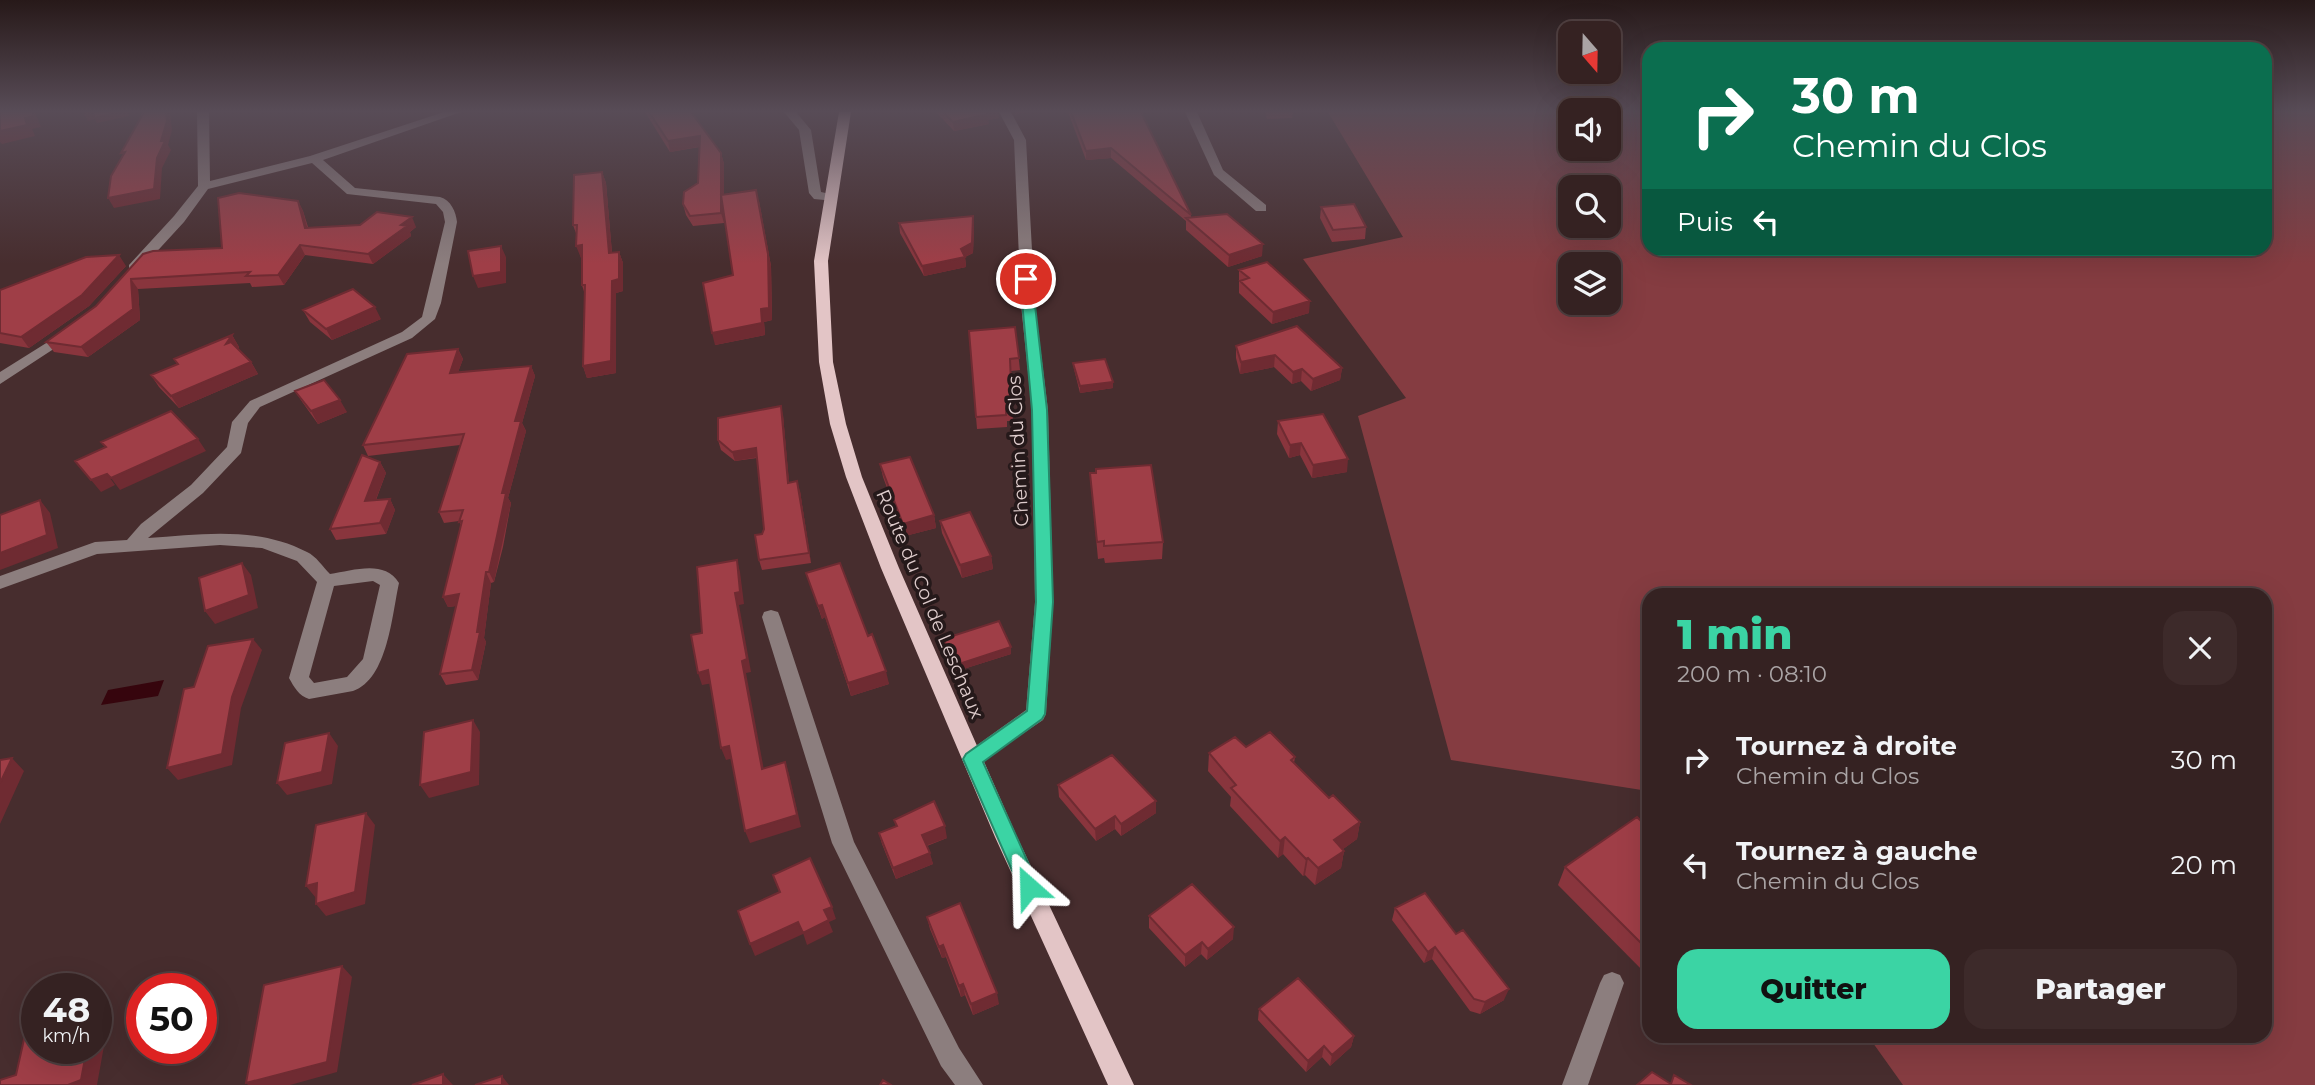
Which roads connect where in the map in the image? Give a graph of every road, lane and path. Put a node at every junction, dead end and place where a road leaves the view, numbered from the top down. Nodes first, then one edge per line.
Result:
1 (204, 163) edge
2 (299, 163) edge
3 (318, 163) edge
4 (810, 163) edge
5 (837, 163) edge
6 (1021, 163) edge
7 (1214, 163) edge
8 (204, 186) junction
9 (831, 198) junction
10 (1261, 208) dead end
11 (123, 280) edge
12 (79, 324) edge
13 (0, 379) edge
14 (133, 544) junction
15 (326, 581) junction
16 (0, 583) edge
17 (771, 617) dead end
18 (973, 759) junction
19 (1612, 983) dead end
20 (970, 1085) edge
21 (1118, 1085) edge
22 (1575, 1085) edge

1 - 8 street
2 - 8 street
3 - 14 street
4 - 9 street
5 - 9 main road, Route du Col de Leschaux
6 - 18 street, Chemin du Clos
7 - 10 street
8 - 11 street
9 - 18 main road, Route du Col de Leschaux
12 - 13 street
14 - 15 street
14 - 16 street
15 - 15 street
17 - 20 street
18 - 21 main road, Route du Col de Leschaux
19 - 22 street

